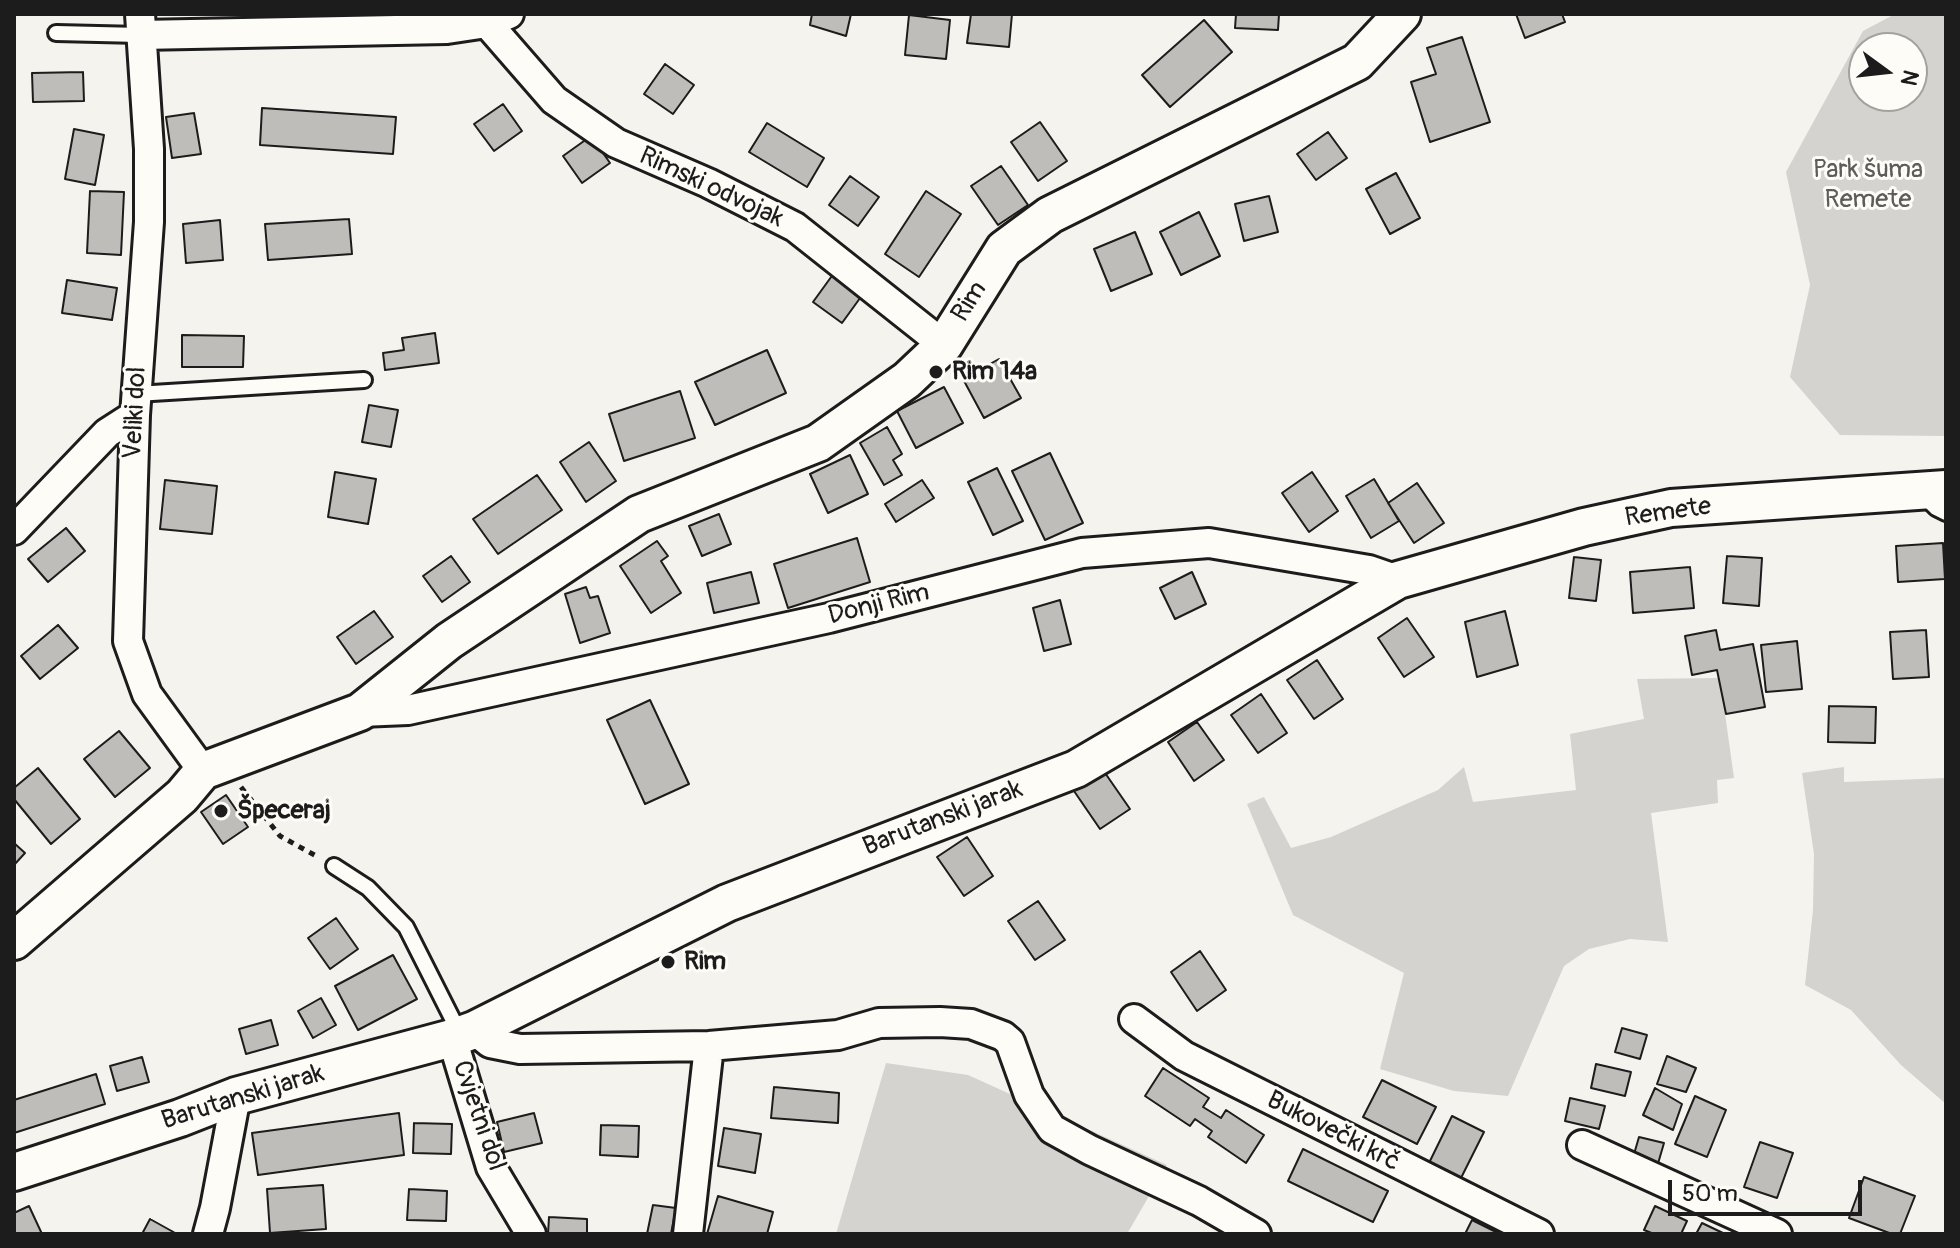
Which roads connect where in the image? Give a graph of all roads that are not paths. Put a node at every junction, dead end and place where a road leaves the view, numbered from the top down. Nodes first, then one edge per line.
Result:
1 (1402, 14) edge
2 (498, 19) edge
3 (140, 24) edge
4 (56, 33) dead end
5 (944, 345) junction
6 (364, 380) dead end
7 (135, 404) junction
8 (1937, 498) edge
9 (14, 530) edge
10 (1398, 580) junction
11 (360, 712) junction
12 (203, 771) junction
13 (334, 866) road end
14 (14, 941) edge
15 (1134, 1019) dead end
16 (462, 1034) junction
17 (709, 1046) junction
18 (236, 1096) junction
19 (1582, 1145) dead end
20 (14, 1172) edge
21 (208, 1234) edge
22 (531, 1234) edge
23 (688, 1234) edge
24 (1256, 1234) edge
25 (1539, 1234) edge
26 (1777, 1234) edge

1 - 5 street, Rim
2 - 3 street
2 - 5 street, Rimski odvojak
3 - 4 lane
3 - 7 street, Veliki dol
5 - 11 street, Rim
6 - 7 lane
7 - 9 street
7 - 12 street, Veliki dol
8 - 10 street, Remete
10 - 11 street, Donji Rim
10 - 16 street, Barutanski jarak
11 - 12 street, Rim
12 - 14 street
13 - 16 lane
15 - 25 street, Bukovečki krč
16 - 17 street
16 - 18 street, Barutanski jarak
16 - 22 street, Cvjetni dol
17 - 23 street
17 - 24 street
18 - 20 street, Barutanski jarak
18 - 21 street
19 - 26 street

